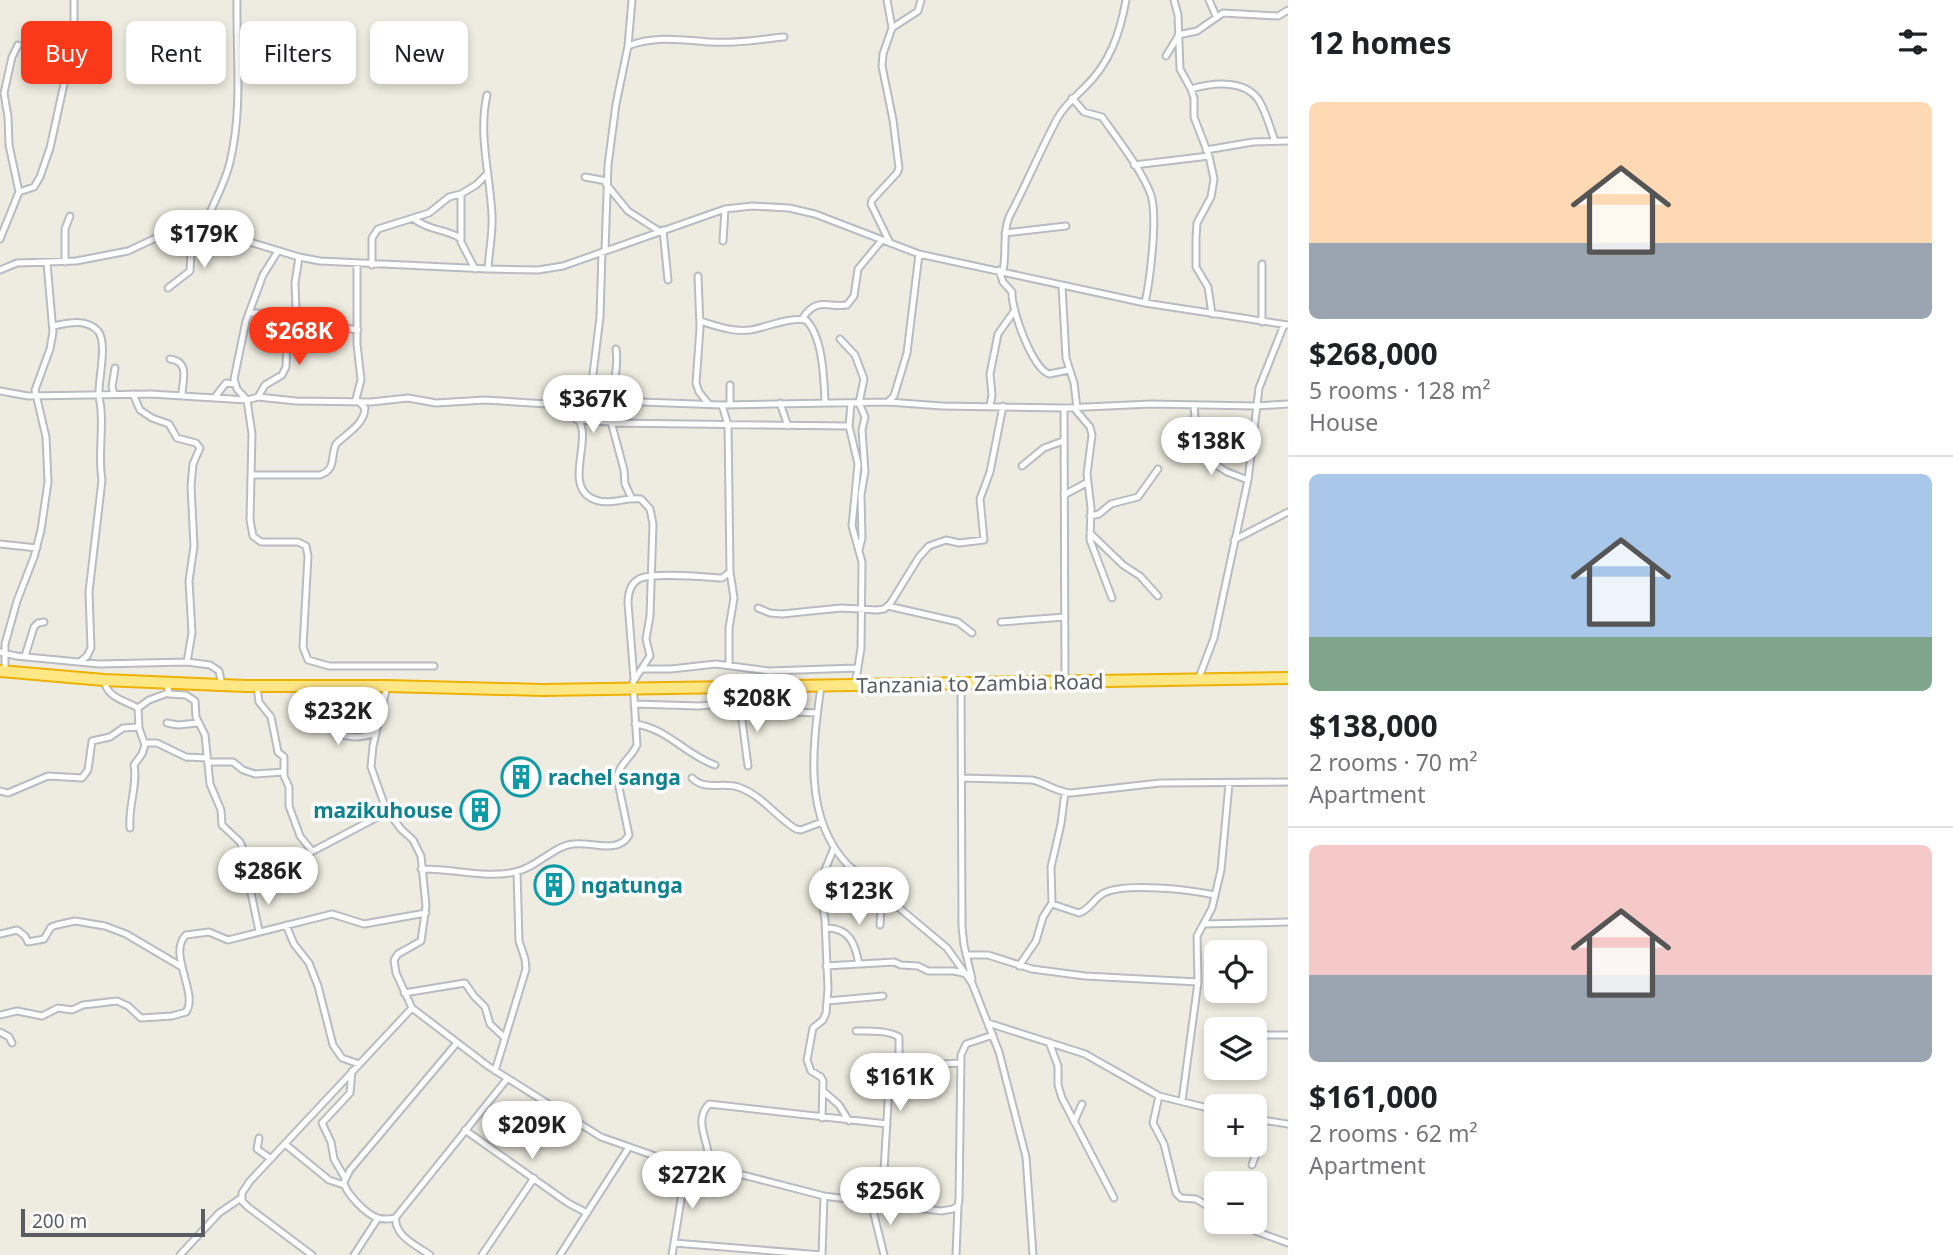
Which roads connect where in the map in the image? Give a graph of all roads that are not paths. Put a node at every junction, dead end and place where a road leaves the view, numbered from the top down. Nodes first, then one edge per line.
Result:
1 (74, 0) edge
2 (237, 0) edge
3 (632, 0) edge
4 (887, 0) edge
5 (921, 0) edge
6 (1126, 0) edge
7 (1174, 0) edge
8 (1209, 0) edge
9 (1288, 10) edge
10 (1216, 16) junction
11 (892, 29) junction
12 (1178, 36) junction
13 (784, 37) dead end
14 (18, 45) dead end
15 (628, 46) junction
16 (1166, 56) dead end
17 (1191, 89) junction
18 (487, 95) dead end
19 (1072, 98) junction
20 (1275, 141) junction
21 (1288, 141) edge
22 (1208, 153) junction
23 (1134, 165) junction
24 (488, 173) junction
25 (585, 177) dead end
26 (607, 183) junction
27 (19, 192) junction
28 (461, 194) junction
29 (725, 209) junction
30 (70, 216) dead end
31 (414, 219) junction
32 (1066, 226) dead end
33 (202, 227) junction
34 (661, 230) junction
35 (1005, 233) junction
36 (460, 238) junction
37 (0, 239) edge
38 (882, 240) junction
39 (723, 241) dead end
40 (890, 243) junction
41 (278, 251) junction
42 (603, 252) junction
43 (919, 254) junction
44 (299, 257) junction
45 (47, 262) junction
46 (65, 262) junction
47 (357, 264) junction
48 (1262, 264) dead end
49 (372, 265) junction
50 (475, 268) junction
51 (0, 270) edge
52 (488, 270) junction
53 (1001, 270) junction
54 (698, 276) dead end
55 (668, 280) dead end
56 (1062, 286) junction
57 (168, 288) dead end
58 (1145, 303) junction
59 (1014, 310) junction
60 (249, 313) junction
61 (296, 313) junction
62 (1212, 314) junction
63 (802, 318) junction
64 (700, 321) junction
65 (1262, 322) junction
66 (1286, 325) edge
67 (52, 327) junction
68 (358, 330) junction
69 (840, 340) dead end
70 (616, 349) dead end
71 (170, 359) dead end
72 (115, 368) dead end
73 (1069, 370) junction
74 (235, 384) junction
75 (730, 386) dead end
76 (0, 391) edge
77 (99, 394) junction
78 (114, 394) junction
79 (133, 394) junction
80 (182, 395) junction
81 (37, 396) junction
82 (215, 397) junction
83 (258, 397) junction
84 (247, 400) junction
85 (587, 400) junction
86 (357, 402) junction
87 (580, 402) junction
88 (606, 402) junction
89 (825, 402) junction
90 (888, 402) junction
91 (708, 403) junction
92 (780, 403) junction
93 (859, 403) junction
94 (851, 404) junction
95 (1288, 404) edge
96 (722, 405) junction
97 (730, 405) junction
98 (990, 406) junction
99 (1003, 406) junction
100 (1194, 406) junction
101 (1256, 406) junction
102 (1064, 408) junction
103 (1076, 408) junction
104 (577, 420) junction
105 (611, 422) junction
106 (728, 425) junction
107 (788, 426) junction
108 (849, 426) junction
109 (1063, 442) junction
110 (1188, 447) junction
111 (1169, 450) dead end
112 (1021, 466) dead end
113 (1158, 469) dead end
114 (252, 475) junction
115 (1248, 480) junction
116 (1088, 482) junction
117 (1064, 495) junction
118 (632, 499) junction
119 (1288, 512) edge
120 (1090, 516) junction
121 (1090, 533) junction
122 (1234, 540) junction
123 (0, 544) edge
124 (37, 548) junction
125 (859, 550) junction
126 (730, 572) junction
127 (652, 576) junction
128 (1157, 596) dead end
129 (1112, 598) dead end
130 (888, 606) junction
131 (758, 608) dead end
132 (860, 609) junction
133 (1065, 617) junction
134 (44, 622) dead end
135 (1001, 622) dead end
136 (972, 633) dead end
137 (2, 653) edge
138 (25, 656) junction
139 (80, 662) junction
140 (187, 662) junction
141 (729, 664) junction
142 (434, 666) dead end
143 (857, 668) junction
144 (642, 669) junction
145 (3, 672) edge
146 (1288, 678) edge
147 (104, 680) junction
148 (1198, 680) junction
149 (1065, 681) junction
150 (961, 682) junction
151 (633, 684) junction
152 (222, 685) junction
153 (387, 686) junction
154 (821, 686) junction
155 (855, 686) junction
156 (257, 687) junction
157 (168, 688) junction
158 (634, 704) junction
159 (740, 705) junction
160 (138, 708) junction
161 (817, 713) junction
162 (326, 715) dead end
163 (167, 723) dead end
164 (198, 723) junction
165 (635, 724) junction
166 (138, 727) junction
167 (375, 733) junction
168 (145, 743) junction
169 (207, 760) junction
170 (715, 765) dead end
171 (748, 766) dead end
172 (284, 772) junction
173 (692, 778) dead end
174 (962, 778) junction
175 (1288, 782) edge
176 (1228, 784) junction
177 (0, 791) edge
178 (1065, 792) junction
179 (387, 812) junction
180 (822, 822) junction
181 (130, 828) dead end
182 (834, 848) junction
183 (312, 851) junction
184 (245, 853) dead end
185 (421, 869) junction
186 (250, 872) dead end
187 (517, 872) junction
188 (250, 888) dead end
189 (882, 894) junction
190 (1215, 895) junction
191 (1052, 904) junction
192 (426, 913) junction
193 (1288, 922) edge
194 (1204, 924) junction
195 (286, 925) junction
196 (880, 925) dead end
197 (826, 928) junction
198 (259, 931) junction
199 (0, 934) edge
200 (966, 955) junction
201 (859, 964) junction
202 (827, 966) junction
203 (1019, 966) junction
204 (182, 967) junction
205 (967, 974) junction
206 (1198, 982) junction
207 (972, 983) junction
208 (404, 993) junction
209 (883, 996) dead end
210 (827, 1000) junction
211 (412, 1008) junction
212 (0, 1015) edge
213 (988, 1023) junction
214 (856, 1031) dead end
215 (0, 1032) edge
216 (993, 1035) junction
217 (1267, 1035) edge
218 (1288, 1035) edge
219 (505, 1038) junction
220 (1049, 1042) junction
221 (12, 1043) dead end
222 (456, 1044) junction
223 (961, 1063) junction
224 (359, 1065) junction
225 (899, 1066) junction
226 (352, 1071) junction
227 (495, 1071) junction
228 (507, 1079) junction
229 (822, 1091) junction
230 (1159, 1096) junction
231 (1182, 1101) junction
232 (1082, 1104) dead end
233 (1204, 1107) edge
234 (822, 1118) junction
235 (849, 1121) junction
236 (1267, 1121) edge
237 (1074, 1122) junction
238 (887, 1124) junction
239 (1288, 1124) edge
240 (465, 1130) junction
241 (259, 1139) dead end
242 (285, 1144) junction
243 (629, 1146) junction
244 (1255, 1157) edge
245 (271, 1159) junction
246 (687, 1163) junction
247 (1252, 1165) dead end
248 (708, 1166) junction
249 (345, 1178) junction
250 (534, 1178) junction
251 (344, 1185) junction
252 (824, 1195) junction
253 (241, 1198) junction
254 (1114, 1198) dead end
255 (871, 1202) junction
256 (882, 1204) junction
257 (1204, 1204) edge
258 (958, 1206) junction
259 (587, 1213) junction
260 (378, 1218) junction
261 (396, 1218) junction
262 (1263, 1234) edge
263 (674, 1242) junction
264 (1288, 1243) edge
265 (740, 1252) edge
266 (180, 1255) edge
267 (312, 1255) edge
268 (354, 1255) edge
269 (430, 1255) edge
270 (482, 1255) edge
271 (560, 1255) edge
272 (672, 1255) edge
273 (884, 1255) edge
274 (956, 1255) edge
275 (1033, 1255) edge

1 - 27 street
2 - 33 street
3 - 15 street
4 - 11 street
5 - 11 street
6 - 19 street
7 - 12 street
8 - 10 street
9 - 10 street
10 - 12 street
11 - 40 street
12 - 16 street
12 - 17 street
13 - 15 street
14 - 27 street
15 - 26 street
17 - 20 street
17 - 22 street
18 - 24 street
19 - 23 street
19 - 35 street
20 - 21 street
20 - 22 street
22 - 23 street
22 - 62 street
23 - 58 street
24 - 28 street
24 - 52 street
25 - 26 street
26 - 34 street
26 - 42 street
27 - 37 street
28 - 31 street
28 - 36 street
29 - 34 street
29 - 38 street
29 - 39 street
30 - 46 street
31 - 36 street
31 - 49 street
32 - 35 street
33 - 41 street
33 - 46 street
33 - 57 street
34 - 42 street
34 - 55 street
35 - 53 street
36 - 50 street
38 - 40 street
38 - 63 street
40 - 43 street
41 - 44 street
41 - 60 street
42 - 52 street
42 - 85 street
43 - 53 street
43 - 90 street
44 - 47 street
44 - 61 street
45 - 46 street
45 - 51 street
45 - 67 street
47 - 49 street
47 - 68 street
48 - 65 street
49 - 50 street
50 - 52 street
53 - 56 street
53 - 59 street
54 - 64 street
56 - 58 street
56 - 73 street
58 - 62 street
59 - 73 street
59 - 98 street
60 - 61 street
60 - 74 street
61 - 68 street
61 - 83 street
62 - 65 street
63 - 64 street
63 - 89 street
64 - 91 street
65 - 66 street
66 - 101 street
67 - 77 street
67 - 81 street
68 - 86 street
69 - 93 street
70 - 88 street
71 - 80 street
72 - 78 street
73 - 103 street
74 - 82 street
74 - 84 street
75 - 97 street
76 - 81 street
77 - 78 street
77 - 81 street
77 - 139 street
78 - 79 street
79 - 80 street
79 - 140 street
80 - 82 street
81 - 124 street
82 - 84 street
83 - 84 street
83 - 86 street
84 - 114 street
85 - 87 street
85 - 88 street
86 - 87 street
86 - 114 street
87 - 104 street
88 - 91 street
88 - 105 street
89 - 92 street
89 - 94 street
90 - 93 street
90 - 98 street
91 - 96 street
92 - 97 street
92 - 107 street
93 - 94 street
93 - 125 street
94 - 108 street
95 - 101 street
96 - 97 street
96 - 106 street
98 - 99 street
99 - 102 street
99 - 130 street
100 - 101 street
100 - 103 street
100 - 110 street
101 - 115 street
102 - 103 street
102 - 109 street
103 - 116 street
104 - 105 street
104 - 118 street
105 - 106 street
105 - 118 street
106 - 107 street
106 - 126 street
107 - 108 street
108 - 125 street
109 - 112 street
109 - 117 street
110 - 111 street
110 - 115 street
113 - 120 street
114 - 142 street
115 - 122 street
116 - 117 street
116 - 120 street
117 - 133 street
118 - 127 street
119 - 122 street
120 - 121 street
121 - 128 street
121 - 129 street
122 - 148 street
123 - 124 street
124 - 137 street
125 - 132 street
126 - 127 street
126 - 141 street
127 - 144 street
127 - 151 street
130 - 132 street
130 - 136 street
131 - 132 street
132 - 143 street
133 - 135 street
133 - 149 street
134 - 138 street
137 - 138 street
137 - 145 street
138 - 139 street
139 - 140 street
140 - 152 street
141 - 143 street
141 - 144 street
143 - 155 street
144 - 151 street
145 - 147 highway, Tanzania to Zambia Road
146 - 148 highway, Tanzania to Zambia Road
147 - 157 highway, Tanzania to Zambia Road
147 - 160 street
148 - 149 highway, Tanzania to Zambia Road
149 - 150 highway, Tanzania to Zambia Road
150 - 155 highway, Tanzania to Zambia Road
150 - 174 street
151 - 153 highway, Tanzania to Zambia Road
151 - 154 highway, Tanzania to Zambia Road
151 - 158 street
152 - 156 highway, Tanzania to Zambia Road
152 - 157 highway, Tanzania to Zambia Road
153 - 156 highway, Tanzania to Zambia Road
153 - 167 street
154 - 155 highway, Tanzania to Zambia Road
154 - 161 street
156 - 172 street
157 - 160 street
157 - 164 street
158 - 159 street
158 - 165 street
159 - 161 street
159 - 171 street
160 - 166 street
161 - 180 street
162 - 167 street
163 - 164 street
164 - 169 street
165 - 170 street
165 - 187 street
166 - 168 street
166 - 177 street
167 - 179 street
168 - 169 street
168 - 181 street
169 - 172 street
169 - 184 street
172 - 183 street
173 - 180 street
174 - 178 street
174 - 200 street
175 - 176 street
176 - 178 street
176 - 190 street
178 - 191 street
179 - 183 street
179 - 185 street
180 - 182 street
182 - 189 street
182 - 197 street
183 - 186 street
185 - 187 street
185 - 192 street
187 - 219 street
188 - 198 street
189 - 196 street
189 - 205 street
190 - 191 street
190 - 194 street
191 - 203 street
192 - 195 street
192 - 208 street
193 - 194 street
194 - 206 street
195 - 198 street
195 - 224 street
197 - 201 street
197 - 202 street
198 - 204 street
199 - 204 street
200 - 203 street
200 - 207 street
201 - 202 street
201 - 205 street
202 - 210 street
203 - 206 street
204 - 212 street
205 - 207 street
206 - 231 street
207 - 213 street
208 - 211 street
208 - 219 street
209 - 210 street
210 - 229 street
211 - 222 street
211 - 224 street
213 - 216 street
213 - 220 street
214 - 225 street
215 - 221 street
216 - 223 street
216 - 275 street
217 - 218 street
219 - 227 street
220 - 230 street
220 - 237 street
222 - 227 street
222 - 249 street
223 - 225 street
223 - 258 street
224 - 226 street
225 - 238 street
226 - 242 street
226 - 249 street
227 - 228 street
228 - 240 street
228 - 243 street
229 - 234 street
229 - 235 street
230 - 231 street
230 - 257 street
231 - 233 street
232 - 237 street
234 - 235 street
234 - 248 street
235 - 238 street
236 - 239 street
237 - 254 street
238 - 256 street
240 - 250 street
240 - 261 street
241 - 245 street
242 - 245 street
242 - 251 street
243 - 246 street
243 - 259 street
244 - 247 street
245 - 253 street
246 - 248 street
246 - 263 street
248 - 252 street
249 - 251 street
250 - 259 street
250 - 270 street
251 - 260 street
252 - 255 street
252 - 265 street
253 - 266 street
253 - 267 street
255 - 256 street
255 - 273 street
256 - 258 street
258 - 274 street
259 - 271 street
260 - 261 street
260 - 268 street
261 - 269 street
262 - 264 street
263 - 265 street
263 - 272 street

